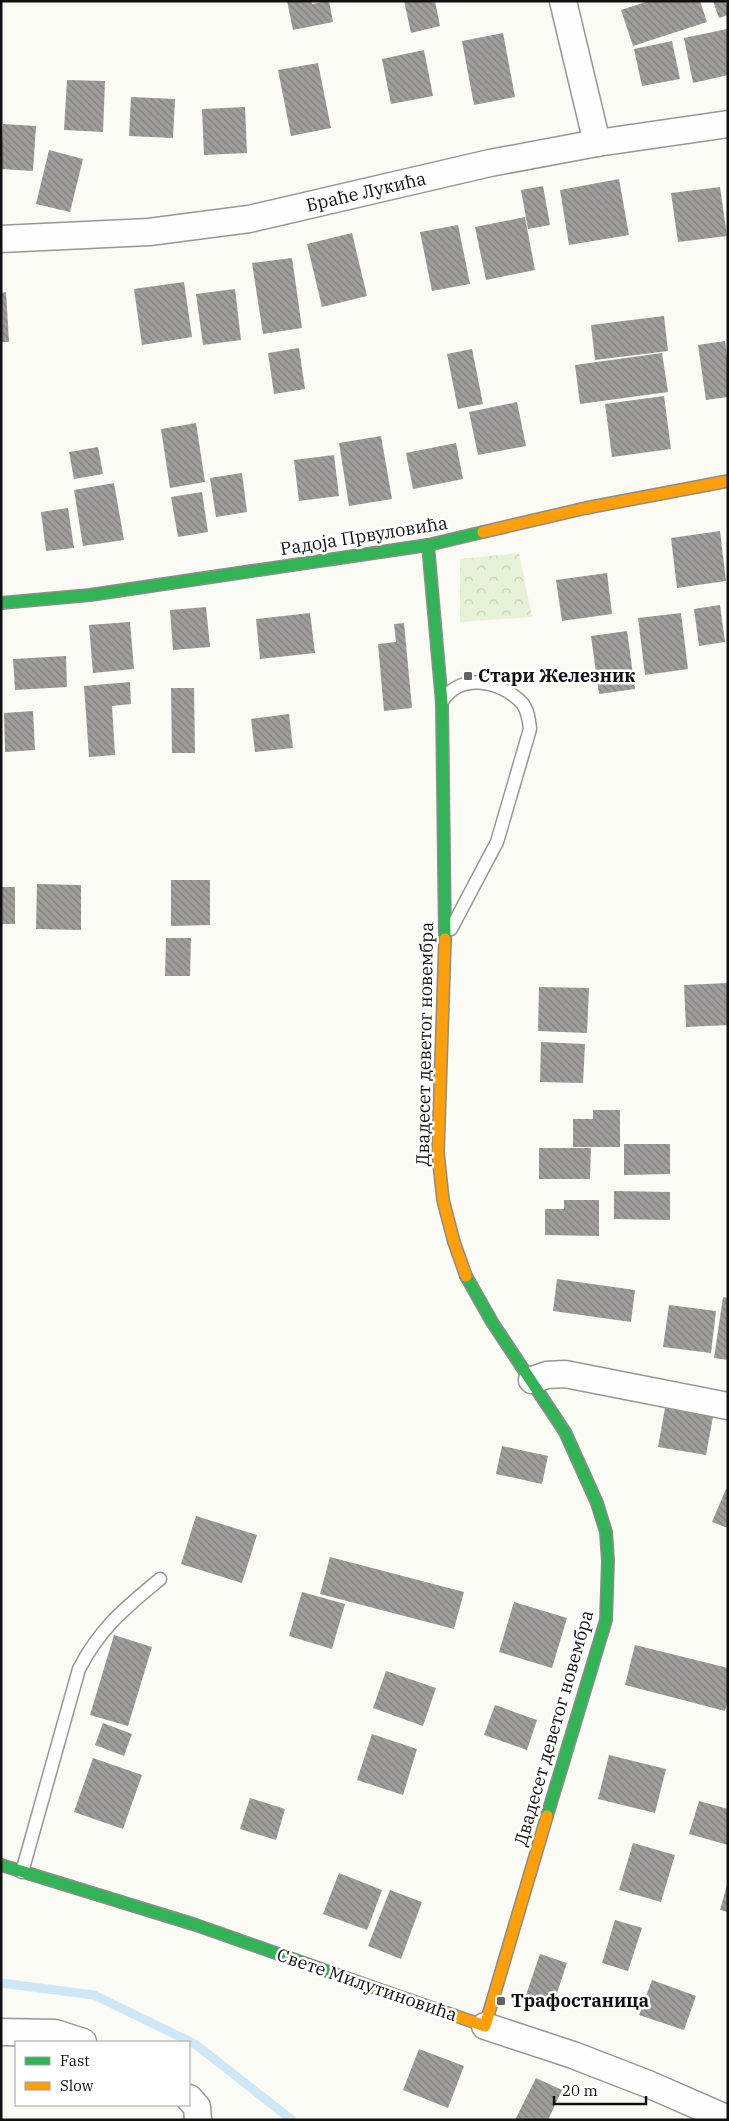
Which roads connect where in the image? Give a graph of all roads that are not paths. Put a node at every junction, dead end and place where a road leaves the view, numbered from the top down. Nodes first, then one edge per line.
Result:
1 (563, 1) edge
2 (728, 124) edge
3 (597, 143) junction
4 (1, 239) edge
5 (728, 481) edge
6 (428, 545) junction
7 (1, 603) edge
8 (442, 703) junction
9 (445, 940) junction
10 (532, 1380) junction
11 (728, 1406) edge
12 (160, 1579) dead end
13 (1, 1865) edge
14 (22, 1872) junction
15 (485, 2026) junction
16 (1, 2032) edge
17 (80, 2041) edge
18 (190, 2099) edge
19 (728, 2119) edge
20 (198, 2120) edge

1 - 3 street
2 - 3 street, Браће Лукића
3 - 4 street, Браће Лукића
5 - 6 street, Радоја Првуловића
6 - 7 street, Радоја Првуловића
6 - 8 street, Двадесет деветог новембра
8 - 9 street, Двадесет деветог новембра
8 - 9 lane
9 - 10 street, Двадесет деветог новембра
10 - 11 street
10 - 15 street, Двадесет деветог новембра
12 - 14 lane
13 - 14 street, Свете Милутиновића
14 - 15 street, Свете Милутиновића
15 - 19 street, Свете Милутиновића
16 - 17 street
18 - 20 street

